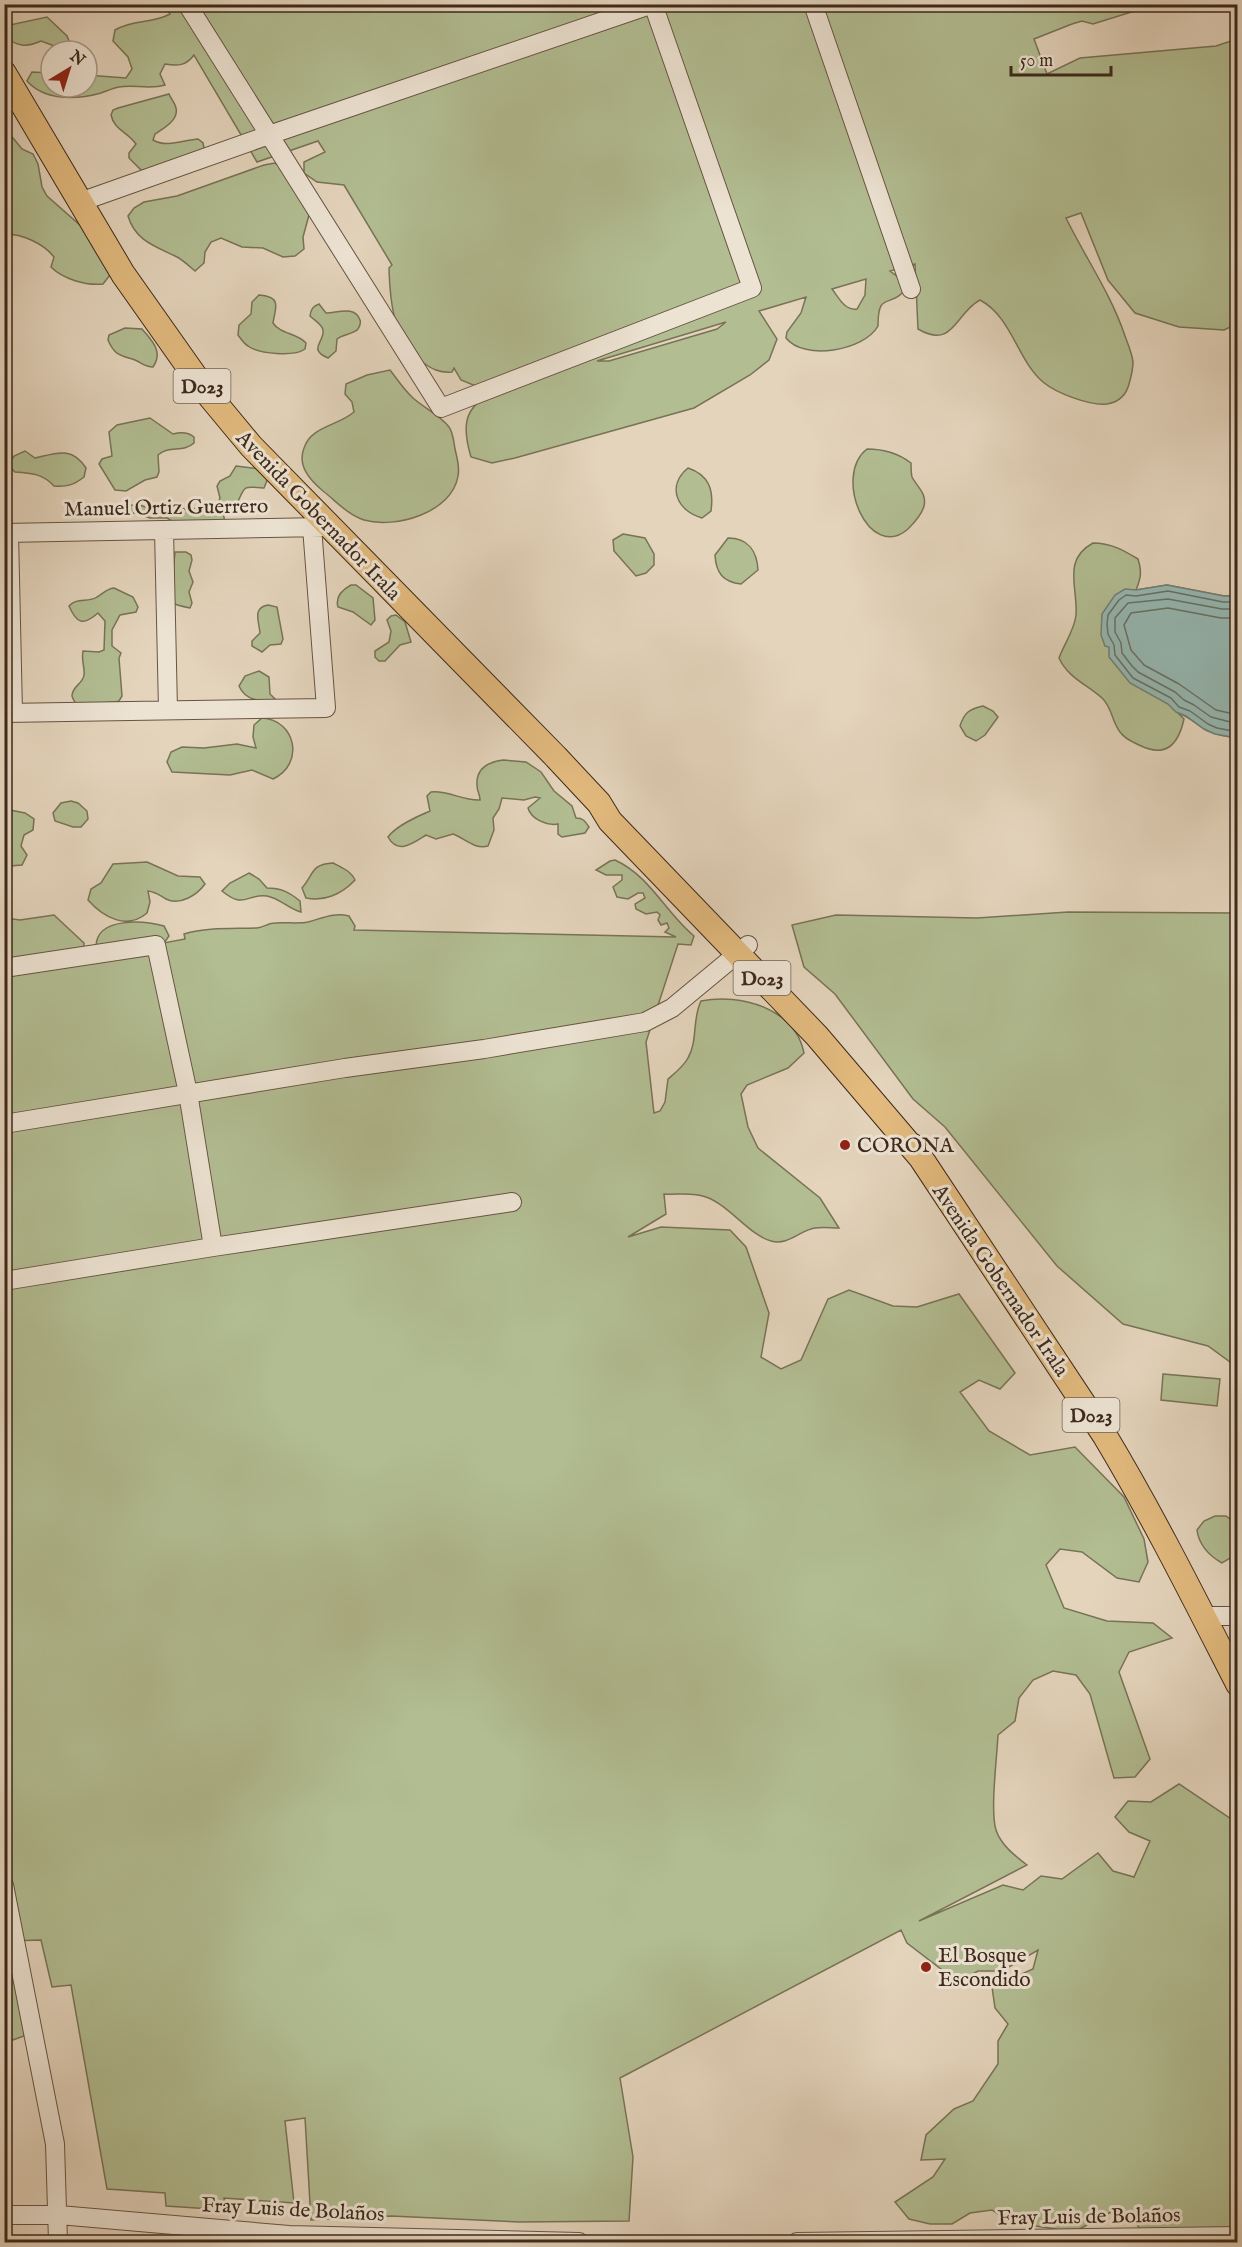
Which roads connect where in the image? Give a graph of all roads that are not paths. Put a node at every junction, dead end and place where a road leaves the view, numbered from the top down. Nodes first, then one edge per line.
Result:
1 (187, 4) edge
2 (653, 4) edge
3 (813, 4) edge
4 (4, 73) edge
5 (269, 135) junction
6 (80, 202) junction
7 (911, 289) dead end
8 (320, 527) junction
9 (164, 530) junction
10 (7, 533) edge
11 (168, 710) junction
12 (9, 713) edge
13 (743, 949) junction
14 (4, 968) edge
15 (188, 1093) junction
16 (4, 1124) edge
17 (512, 1202) dead end
18 (213, 1247) junction
19 (4, 1281) edge
20 (1203, 1616) junction
21 (1238, 1616) edge
22 (1238, 1684) edge
23 (4, 1885) edge
24 (4, 2215) edge
25 (59, 2215) junction
26 (1236, 2238) edge
27 (290, 2239) edge
28 (58, 2242) edge
29 (579, 2242) edge
30 (797, 2242) edge
31 (926, 2242) edge

1 - 5 street
2 - 5 street
2 - 5 street
3 - 7 street
4 - 6 main road, Avenida Gobernador Irala / D023
5 - 6 street
6 - 8 main road, Avenida Gobernador Irala / D023
8 - 9 street, Manuel Ortiz Guerrero
8 - 11 street
8 - 13 main road, Avenida Gobernador Irala / D023
9 - 10 street, Manuel Ortiz Guerrero
9 - 11 street
10 - 12 street
11 - 12 street
13 - 15 street
13 - 20 main road, Avenida Gobernador Irala / D023
14 - 15 street
15 - 16 street
15 - 18 street
17 - 18 street
18 - 19 street
20 - 21 street
20 - 22 main road, Avenida Gobernador Irala / D023
23 - 25 street
24 - 25 street, Fray Luis de Bolaños
25 - 27 street, Fray Luis de Bolaños
25 - 28 street
26 - 31 street, Fray Luis de Bolaños
27 - 29 street, Fray Luis de Bolaños
30 - 31 street, Fray Luis de Bolaños

